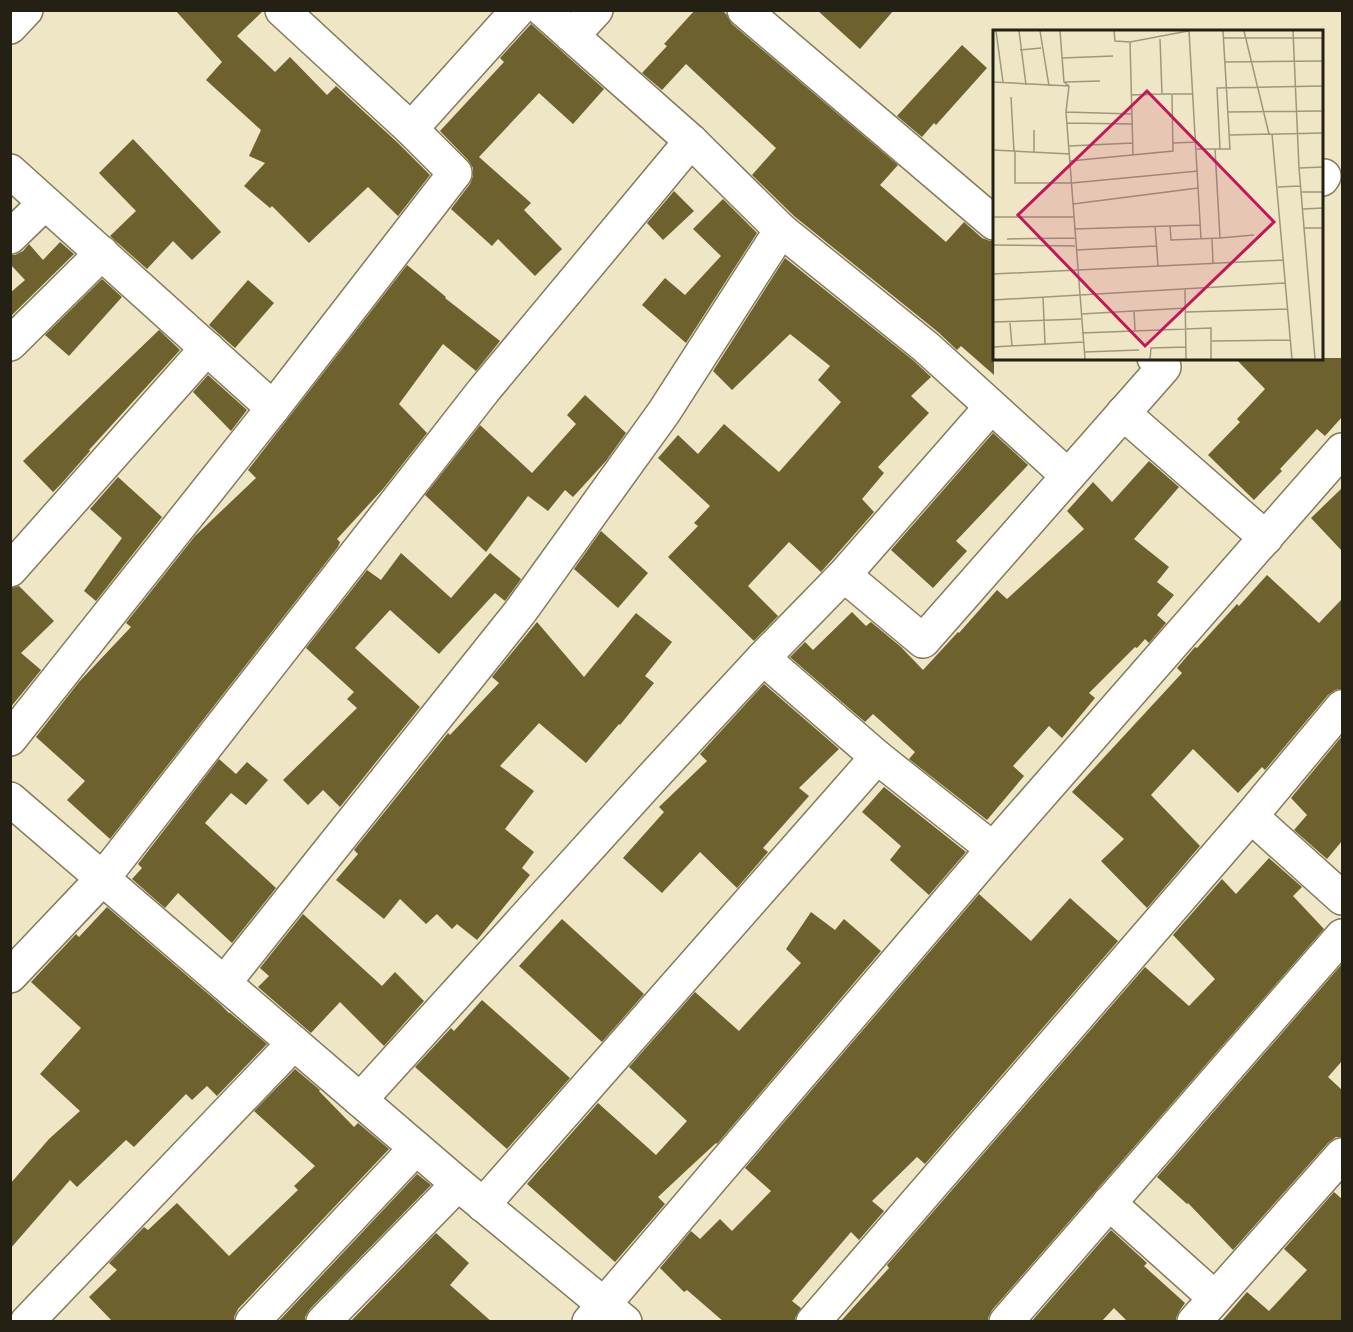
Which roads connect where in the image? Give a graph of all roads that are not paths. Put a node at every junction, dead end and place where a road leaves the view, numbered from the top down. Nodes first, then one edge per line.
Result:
1 (26, 10) edge
2 (282, 10) edge
3 (518, 10) edge
4 (543, 10) edge
5 (596, 10) edge
6 (744, 10) edge
7 (10, 27) edge
8 (572, 36) junction
9 (411, 129) junction
10 (691, 141) junction
11 (10, 171) edge
12 (45, 202) junction
13 (993, 222) edge
14 (781, 230) junction
15 (10, 237) edge
16 (102, 253) junction
17 (10, 344) edge
18 (207, 348) junction
19 (1163, 361) edge
20 (991, 407) junction
21 (273, 408) junction
22 (1123, 413) junction
23 (1342, 450) edge
24 (1068, 476) junction
25 (1266, 538) junction
26 (10, 570) edge
27 (844, 575) junction
28 (763, 658) junction
29 (1342, 707) edge
30 (10, 739) edge
31 (877, 757) junction
32 (10, 799) edge
33 (1251, 816) junction
34 (993, 849) junction
35 (103, 878) junction
36 (1342, 898) edge
37 (1342, 936) edge
38 (10, 976) edge
39 (224, 983) junction
40 (294, 1043) junction
41 (360, 1100) junction
42 (416, 1148) junction
43 (1342, 1155) edge
44 (458, 1184) junction
45 (1109, 1203) junction
46 (483, 1205) junction
47 (1204, 1310) edge
48 (606, 1316) edge
49 (27, 1322) edge
50 (252, 1322) edge
51 (323, 1322) edge
52 (813, 1322) edge
53 (1006, 1322) edge

1 - 7 street
2 - 9 street
3 - 9 street
4 - 8 street
5 - 8 street
6 - 13 street
8 - 10 street
9 - 21 street
10 - 14 street
10 - 35 street
11 - 12 street
12 - 15 street
12 - 16 street
14 - 20 street
14 - 39 street
16 - 17 street
16 - 18 street
18 - 21 street
18 - 26 street
19 - 22 street
20 - 24 street
20 - 27 street
21 - 30 street
22 - 24 street
22 - 25 street
23 - 25 street
24 - 27 street
25 - 34 street
27 - 28 street
28 - 31 street
28 - 41 street
29 - 33 street
31 - 34 street
31 - 46 street
32 - 35 street
33 - 36 street
33 - 52 street
34 - 48 street
35 - 38 street
35 - 39 street
37 - 45 street
39 - 40 street
40 - 41 street
40 - 49 street
41 - 42 street
42 - 44 street
42 - 50 street
43 - 47 street
44 - 46 street
44 - 51 street
45 - 47 street
45 - 53 street
46 - 48 street

